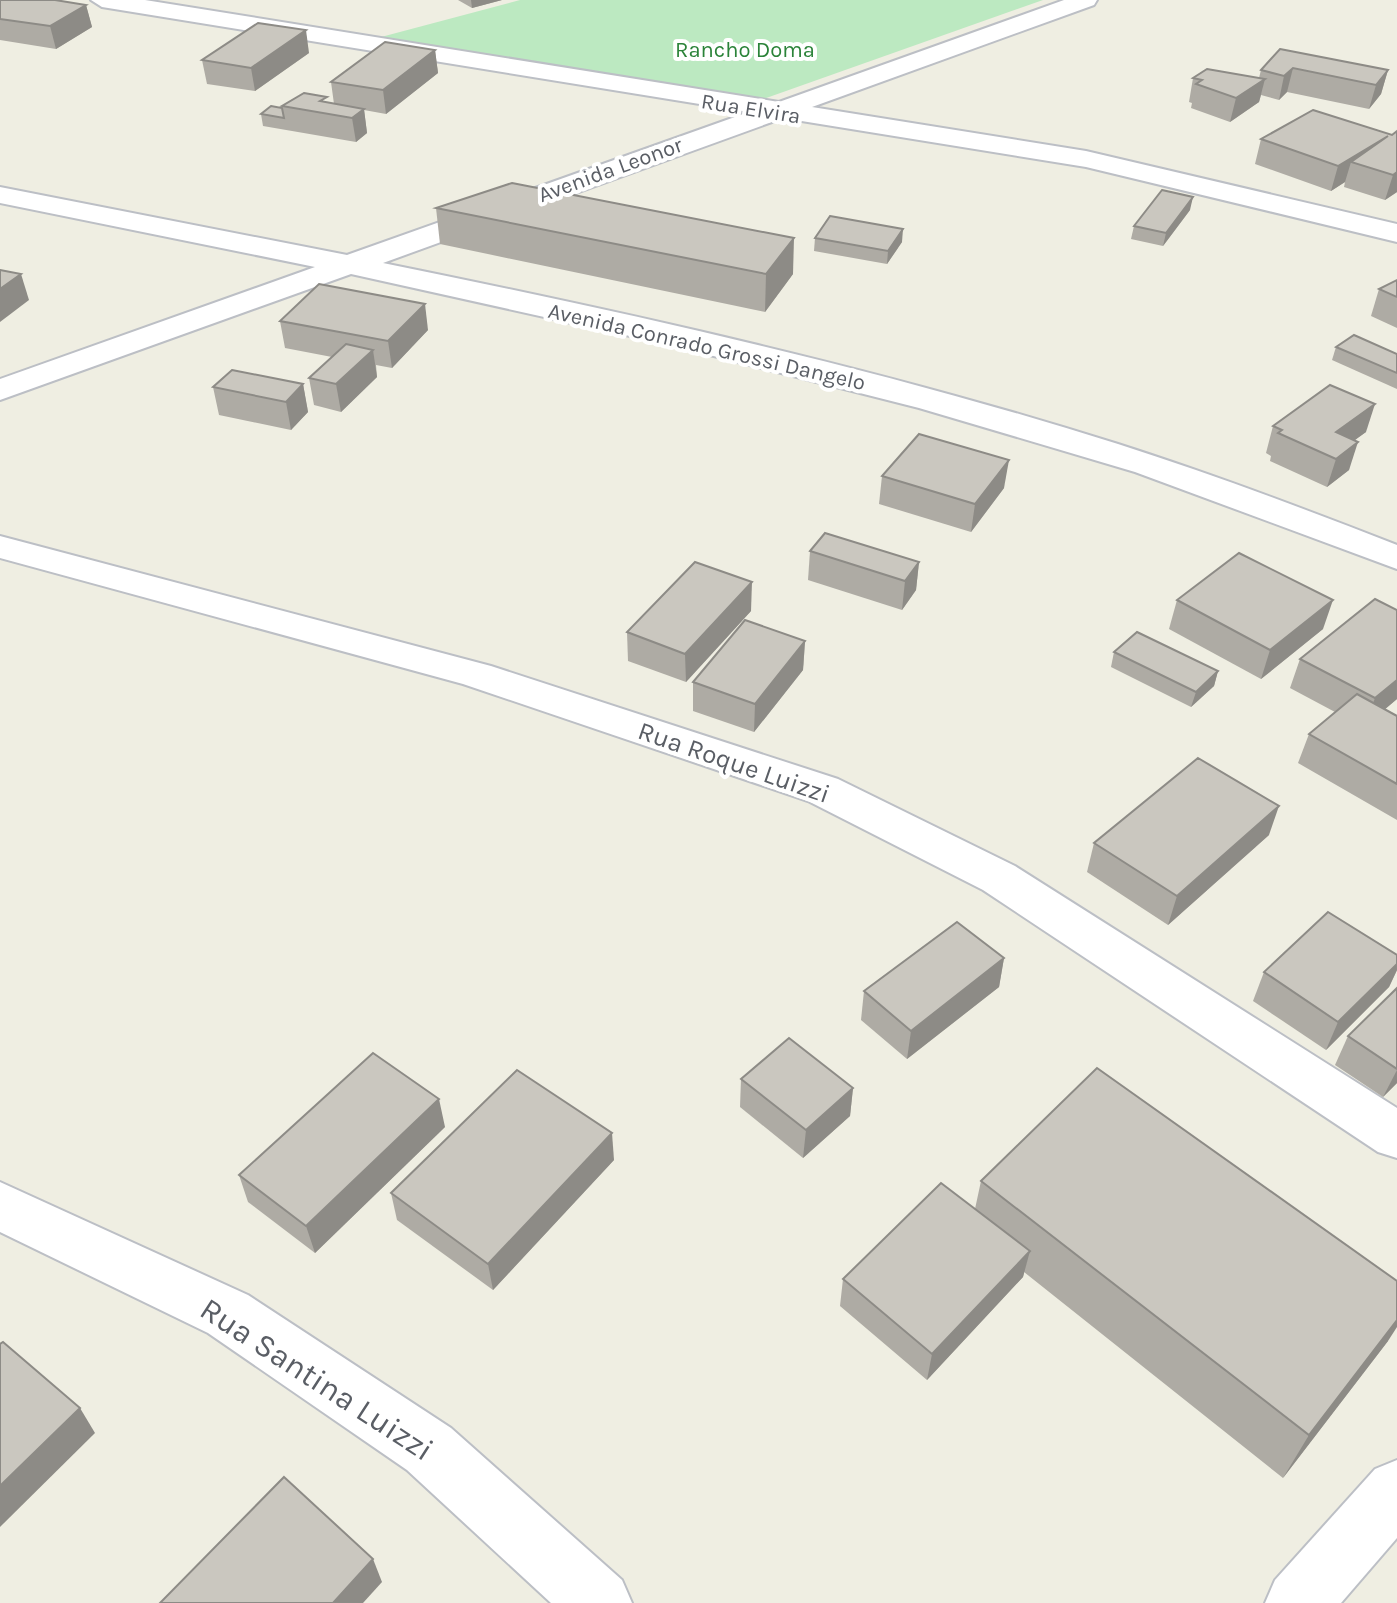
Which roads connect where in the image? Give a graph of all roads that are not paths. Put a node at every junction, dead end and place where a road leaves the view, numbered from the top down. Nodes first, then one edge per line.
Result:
1 (102, 0) edge
2 (1086, 0) edge
3 (770, 111) junction
4 (0, 195) edge
5 (1397, 233) edge
6 (350, 263) junction
7 (0, 390) edge
8 (0, 547) edge
9 (1397, 558) edge
10 (1397, 1136) edge
11 (0, 1206) edge
12 (1397, 1491) edge
13 (599, 1603) edge
14 (1298, 1603) edge

1 - 3 street, Rua Elvira
2 - 3 street, Avenida Leonor
3 - 5 street, Rua Elvira
3 - 6 street, Avenida Leonor
4 - 6 street, Avenida Conrado Grossi Dangelo
6 - 7 street, Avenida Leonor
6 - 9 street, Avenida Conrado Grossi Dangelo
8 - 10 street, Rua Roque Luizzi
11 - 13 street, Rua Santina Luizzi
12 - 14 street

